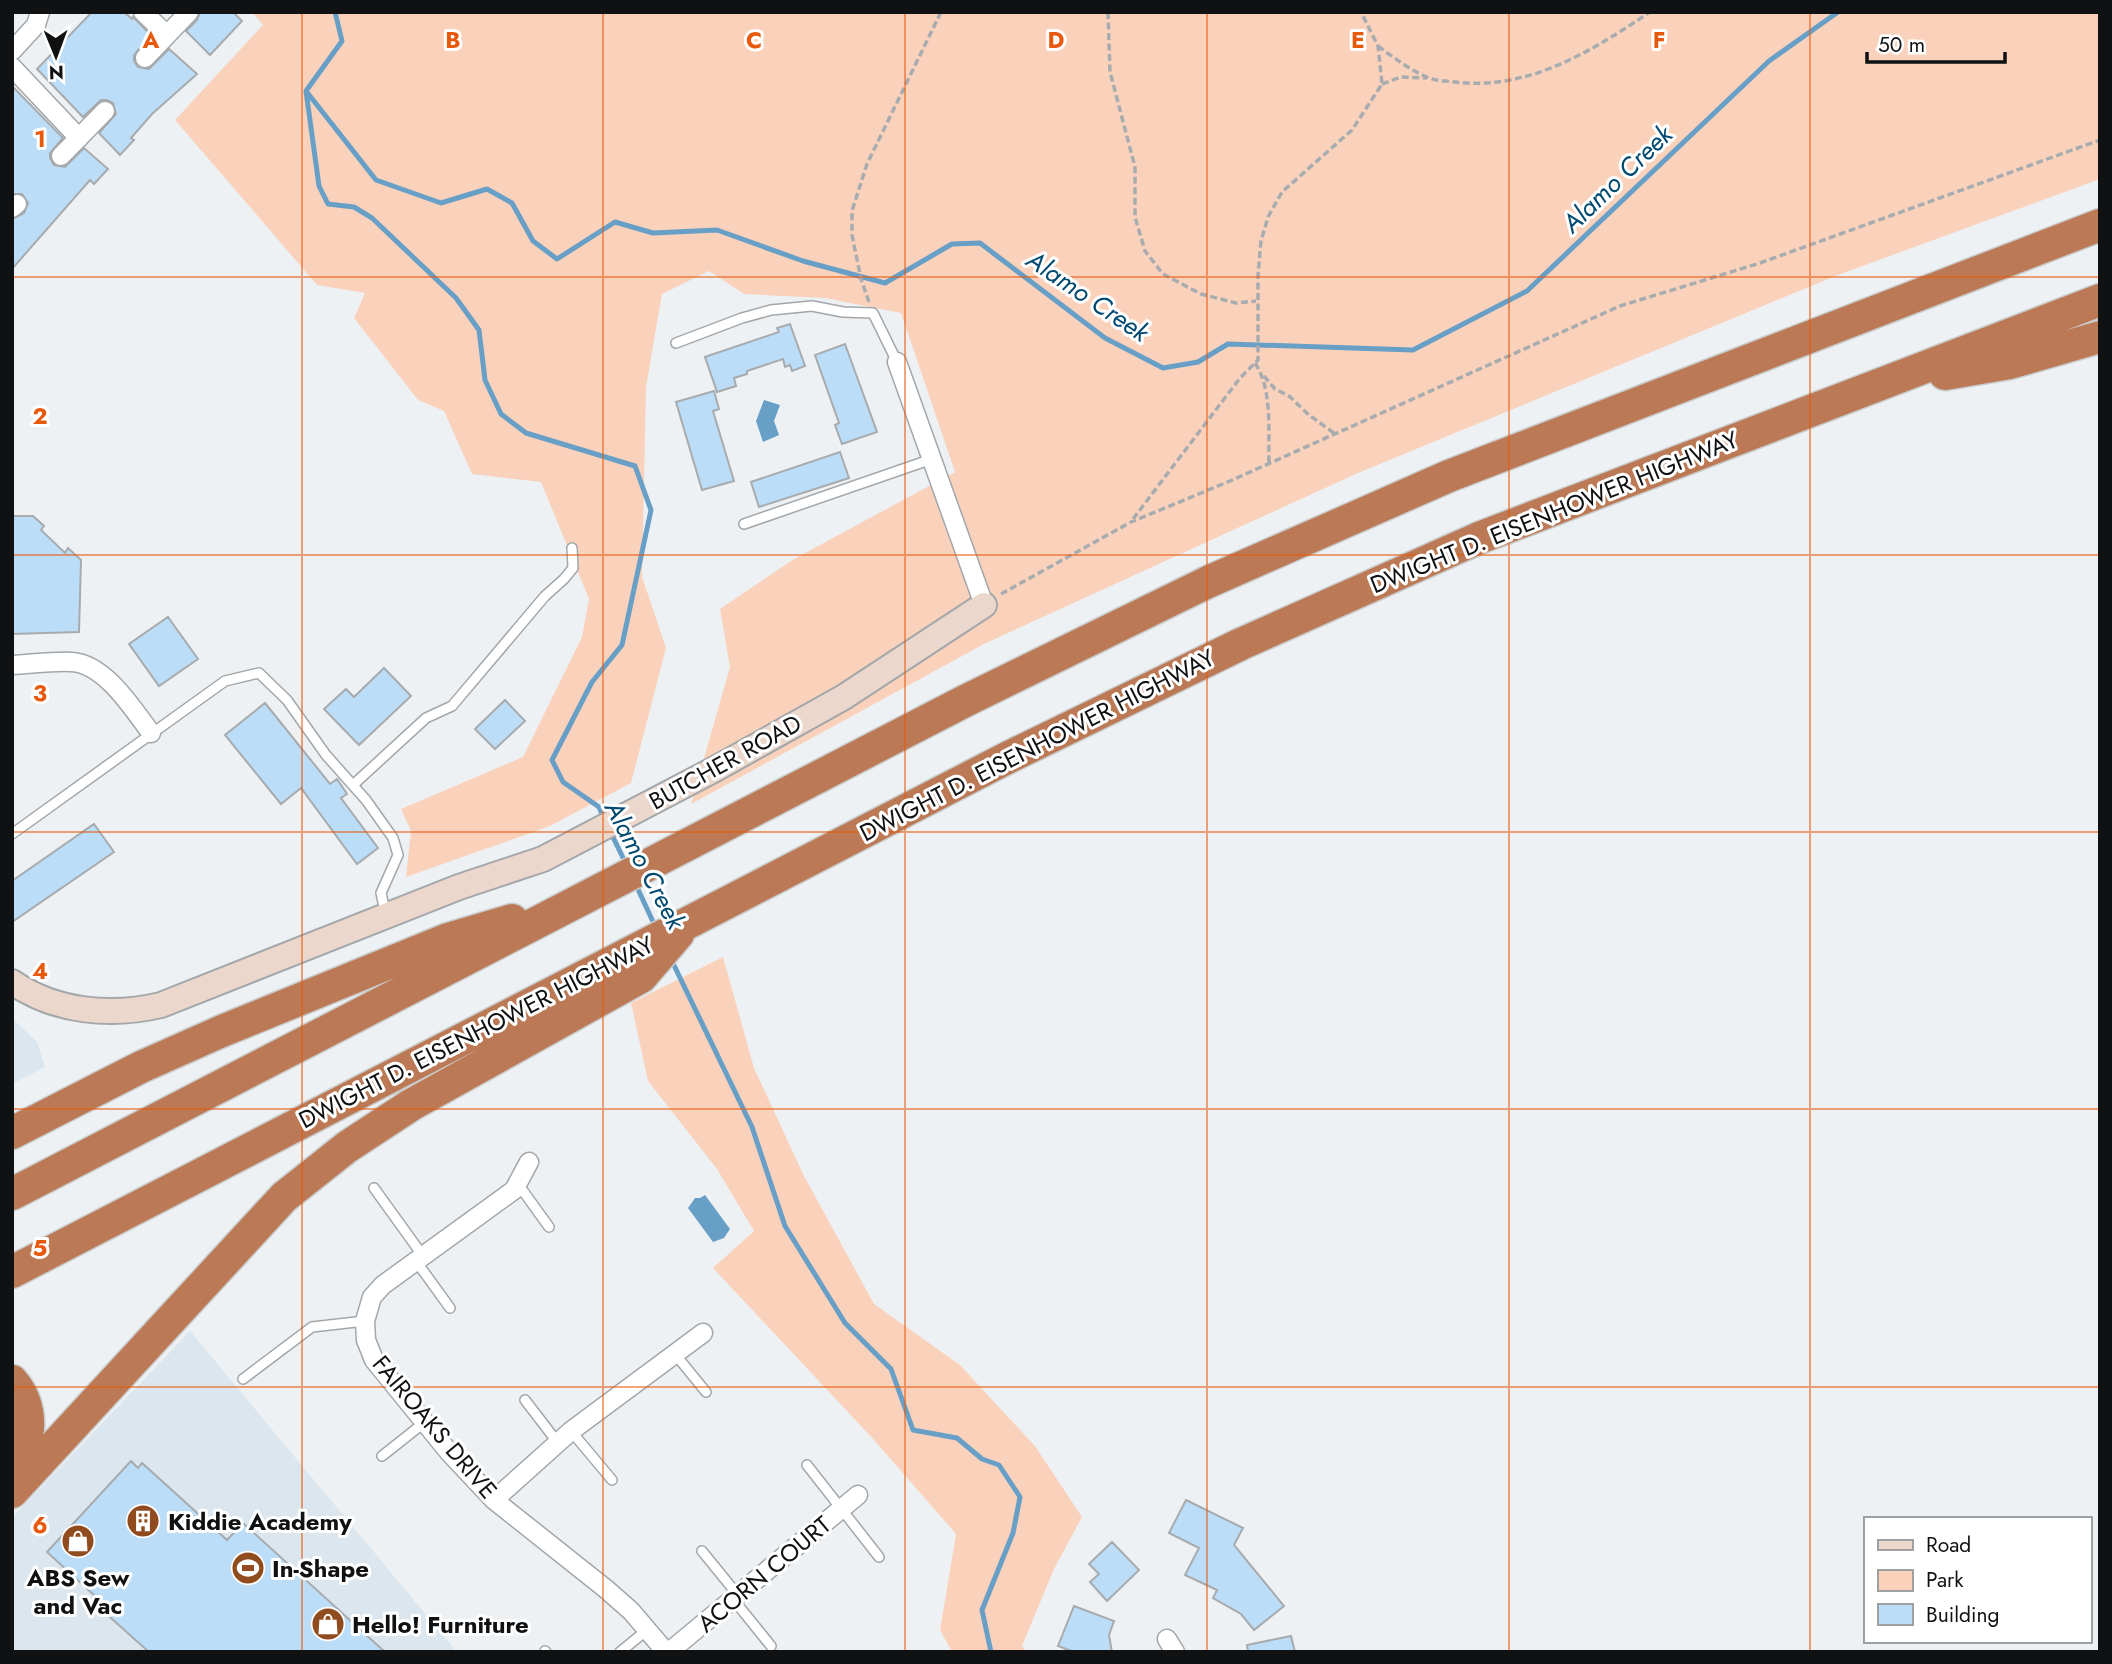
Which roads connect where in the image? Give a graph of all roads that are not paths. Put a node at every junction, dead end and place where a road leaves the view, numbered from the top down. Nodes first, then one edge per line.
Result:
1 (40, 12) edge
2 (143, 12) edge
3 (190, 12) edge
4 (167, 35) junction
5 (12, 51) edge
6 (145, 58) dead end
7 (12, 67) edge
8 (105, 111) dead end
9 (79, 138) junction
10 (61, 156) dead end
11 (2100, 225) edge
12 (2100, 300) edge
13 (2100, 337) edge
14 (676, 343) dead end
15 (897, 362) joint
16 (1878, 385) junction
17 (932, 459) junction
18 (744, 524) dead end
19 (572, 548) dead end
20 (984, 605) joint
21 (12, 666) edge
22 (151, 733) junction
23 (353, 785) junction
24 (12, 834) edge
25 (591, 894) junction
26 (387, 917) junction
27 (636, 964) junction
28 (12, 982) edge
29 (12, 1133) edge
30 (529, 1162) dead end
31 (517, 1184) junction
32 (374, 1188) dead end
33 (12, 1194) edge
34 (549, 1227) dead end
35 (419, 1259) junction
36 (12, 1272) edge
37 (450, 1308) dead end
38 (365, 1321) junction
39 (703, 1333) dead end
40 (675, 1354) junction
41 (243, 1379) dead end
42 (12, 1381) edge
43 (706, 1392) dead end
44 (525, 1400) dead end
45 (425, 1422) junction
46 (564, 1437) junction
47 (382, 1456) dead end
48 (807, 1465) dead end
49 (12, 1466) edge
50 (612, 1480) dead end
51 (12, 1492) edge
52 (858, 1494) dead end
53 (494, 1500) junction
54 (841, 1510) junction
55 (702, 1551) dead end
56 (879, 1557) dead end
57 (735, 1597) junction
58 (647, 1630) junction
59 (771, 1646) dead end
60 (620, 1652) edge
61 (667, 1652) edge

1 - 5 street
2 - 4 street
3 - 4 street
4 - 6 street
7 - 9 street
8 - 9 street
9 - 10 street
11 - 25 highway
12 - 16 highway, DWIGHT D. EISENHOWER HIGHWAY
13 - 16 highway
14 - 15 lane
15 - 17 street
16 - 27 highway, DWIGHT D. EISENHOWER HIGHWAY
17 - 18 lane
17 - 20 street
19 - 23 lane
20 - 26 street, BUTCHER ROAD
21 - 22 street
22 - 23 lane
22 - 24 lane
23 - 26 lane
25 - 29 highway
25 - 33 highway
26 - 28 street, BUTCHER ROAD
27 - 36 highway, DWIGHT D. EISENHOWER HIGHWAY
27 - 51 highway
30 - 31 street
31 - 34 lane
31 - 35 street
32 - 35 lane
35 - 37 lane
35 - 38 street
38 - 41 lane
38 - 45 street, FAIROAKS DRIVE
39 - 40 street
40 - 43 lane
40 - 46 street
42 - 49 highway
44 - 46 lane
45 - 47 lane
45 - 53 street, FAIROAKS DRIVE
46 - 50 lane
46 - 53 street
48 - 54 lane
52 - 54 street, ACORN COURT
53 - 58 street, FAIROAKS DRIVE
54 - 56 lane
54 - 57 street, ACORN COURT
55 - 57 lane
57 - 59 lane
57 - 61 street, ACORN COURT
58 - 60 lane
58 - 61 street, FAIROAKS DRIVE

